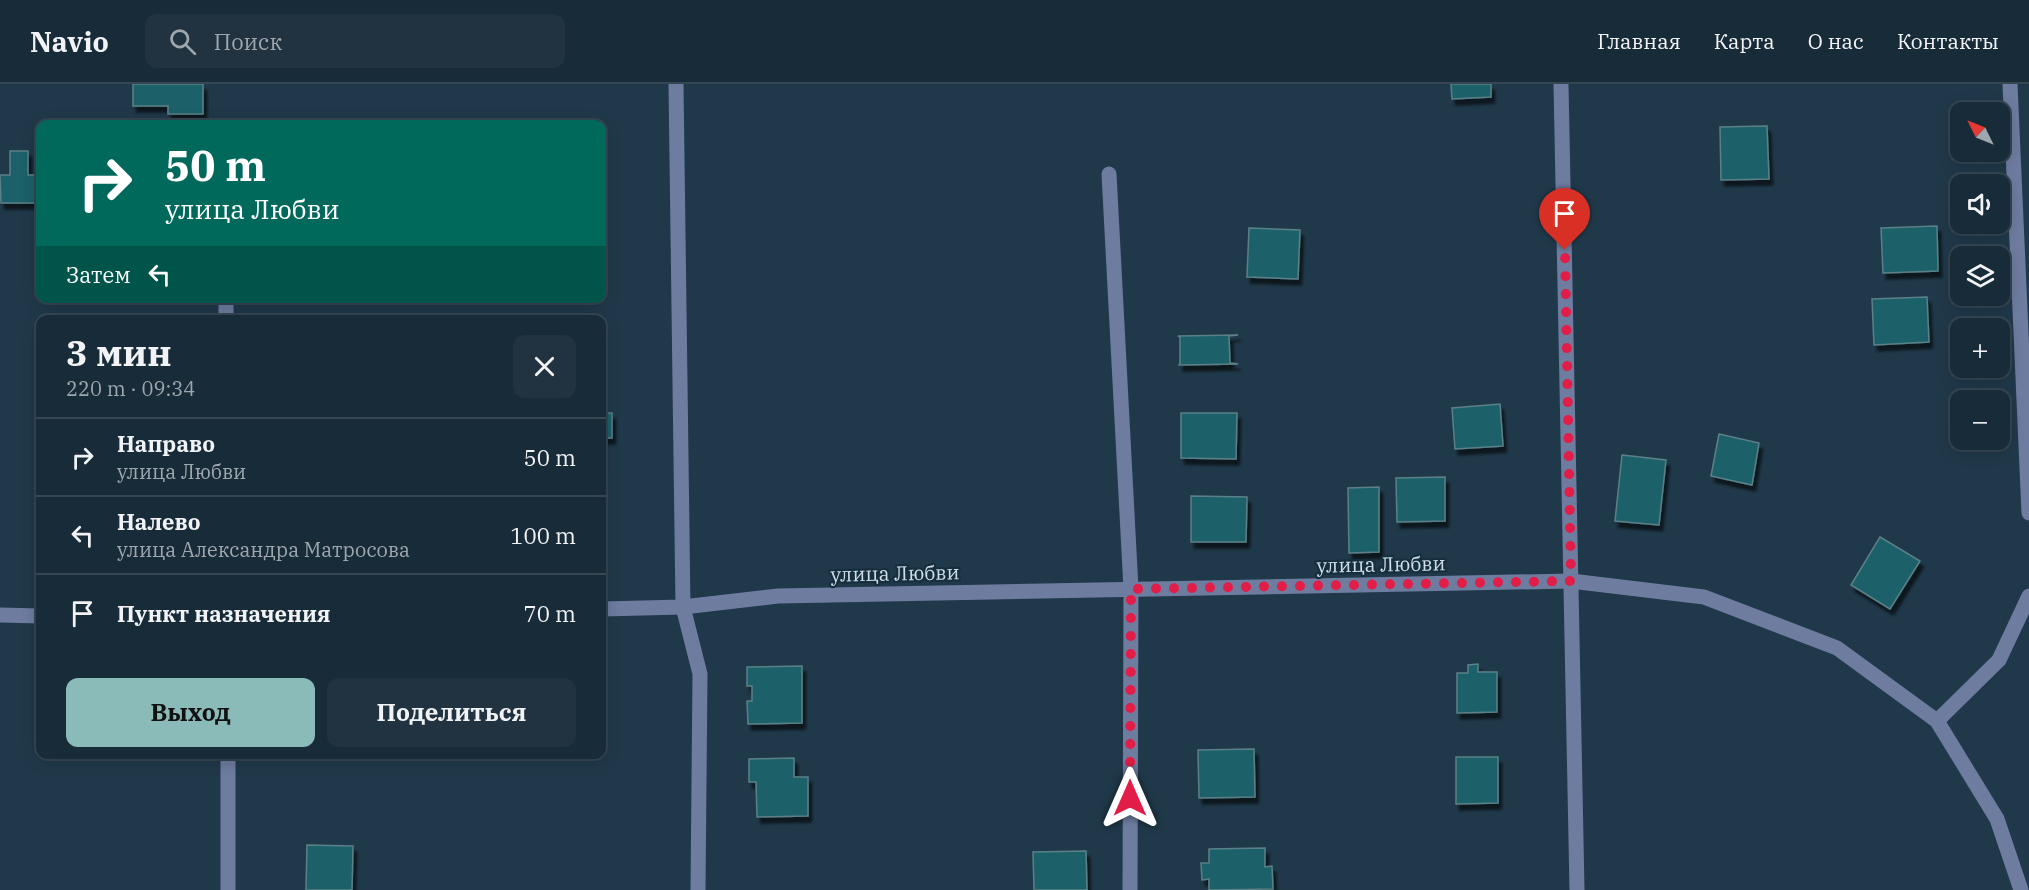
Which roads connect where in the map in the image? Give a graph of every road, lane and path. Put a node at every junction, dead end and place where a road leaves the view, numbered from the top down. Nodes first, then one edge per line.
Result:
1 (676, 84) edge
2 (1562, 84) edge
3 (2010, 84) edge
4 (1109, 174) dead end
5 (2029, 513) edge
6 (1571, 581) junction
7 (1131, 589) junction
8 (2029, 596) edge
9 (683, 607) junction
10 (606, 609) edge
11 (0, 615) edge
12 (36, 616) edge
13 (1937, 721) junction
14 (228, 759) edge
15 (228, 890) edge
16 (698, 890) edge
17 (1130, 890) edge
18 (1576, 890) edge
19 (2021, 890) edge

1 - 9 street
2 - 6 street
3 - 5 street
4 - 7 street
6 - 7 street, улица Любви
6 - 13 street, улица Любви
6 - 18 street
7 - 9 street, улица Любви
7 - 17 street
8 - 13 street
9 - 10 street, улица Любви
9 - 16 street
11 - 12 street
13 - 19 street, улица Любви
14 - 15 street

